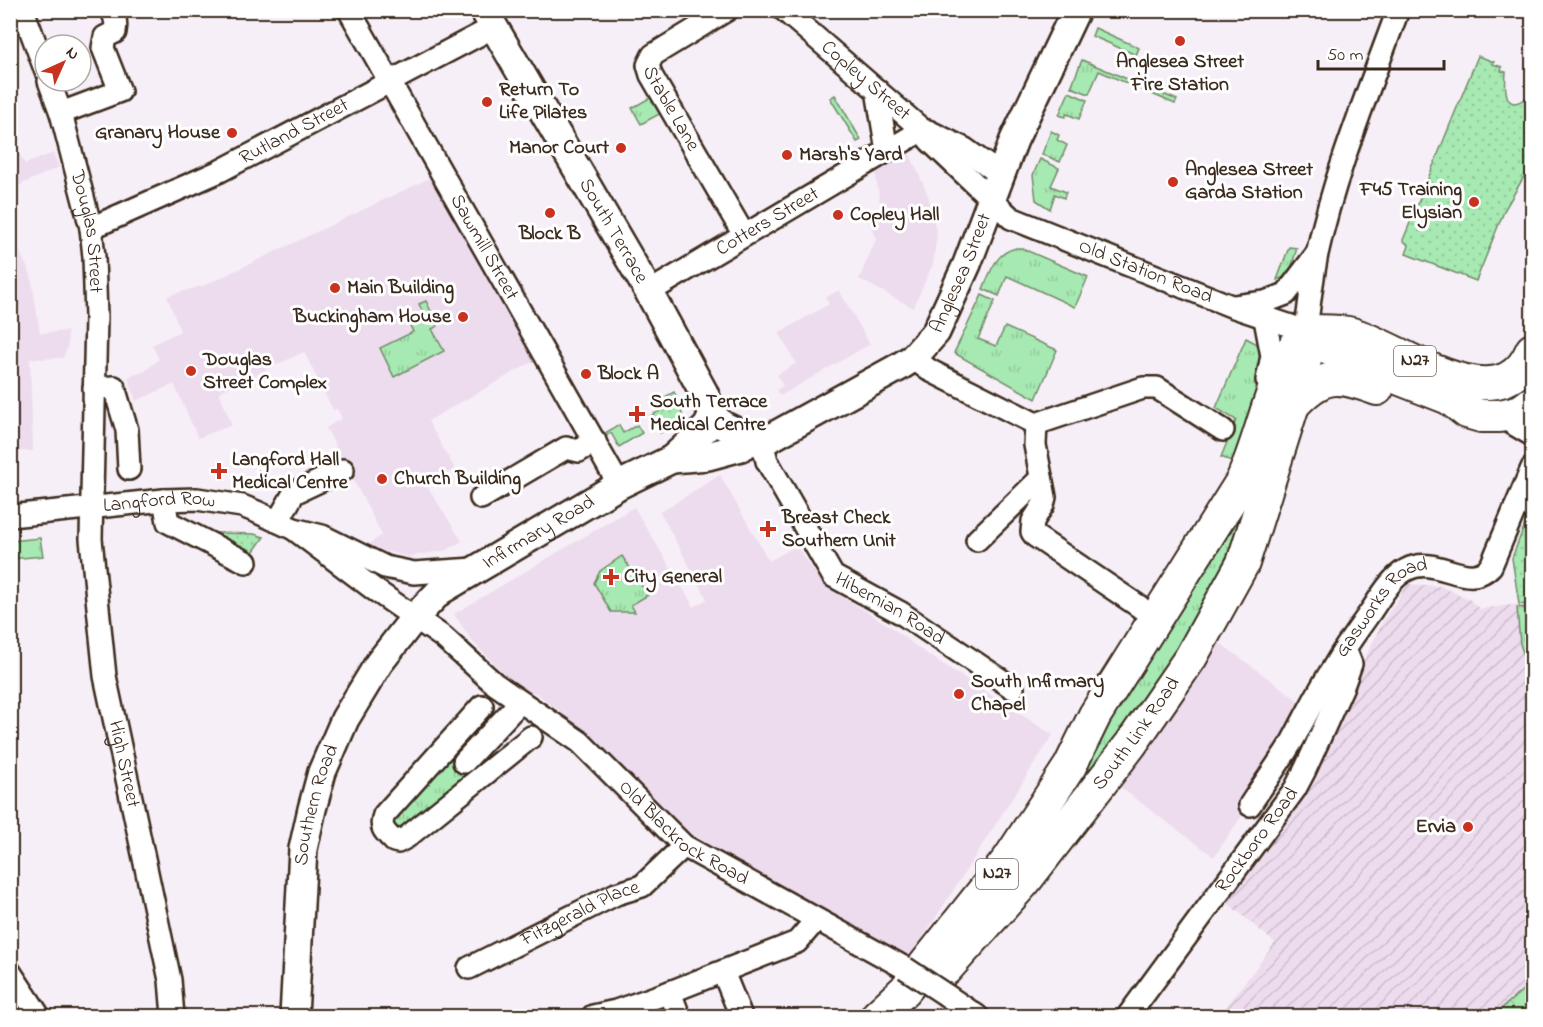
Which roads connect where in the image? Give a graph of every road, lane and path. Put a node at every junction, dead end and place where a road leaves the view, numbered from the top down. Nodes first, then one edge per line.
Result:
1 (23, 10) edge
2 (112, 10) edge
3 (349, 10) edge
4 (727, 10) edge
5 (1076, 10) edge
6 (1398, 10) edge
7 (795, 14) edge
8 (489, 19) edge
9 (33, 37) edge
10 (389, 82) junction
11 (878, 90) junction
12 (54, 93) edge
13 (61, 112) junction
14 (919, 127) junction
15 (887, 151) junction
16 (997, 187) junction
17 (92, 228) junction
18 (744, 235) junction
19 (1317, 253) junction
20 (649, 292) junction
21 (1231, 306) junction
22 (1265, 319) junction
23 (1306, 331) junction
24 (914, 358) junction
25 (1527, 359) edge
26 (94, 388) junction
27 (1532, 404) edge
28 (1293, 405) junction
29 (1467, 412) junction
30 (713, 415) junction
31 (1500, 416) junction
32 (1263, 422) junction
33 (1036, 424) junction
34 (1223, 430) dead end
35 (1533, 435) edge
36 (755, 441) junction
37 (587, 446) junction
38 (672, 459) junction
39 (1533, 468) edge
40 (129, 470) dead end
41 (343, 470) dead end
42 (1041, 478) junction
43 (619, 485) junction
44 (482, 498) dead end
45 (164, 500) junction
46 (91, 507) junction
47 (10, 516) edge
48 (286, 525) junction
49 (977, 540) dead end
50 (246, 562) dead end
51 (475, 569) junction
52 (1140, 607) dead end
53 (415, 617) junction
54 (1345, 649) junction
55 (1013, 688) dead end
56 (520, 702) junction
57 (482, 706) dead end
58 (531, 737) dead end
59 (446, 744) junction
60 (464, 762) junction
61 (480, 779) junction
62 (1250, 805) dead end
63 (684, 846) junction
64 (816, 920) junction
65 (469, 968) dead end
66 (10, 972) edge
67 (723, 972) junction
68 (670, 992) junction
69 (950, 1004) edge
70 (597, 1010) edge
71 (39, 1017) edge
72 (173, 1017) edge
73 (294, 1017) edge
74 (679, 1017) edge
75 (741, 1017) edge
76 (877, 1017) edge
77 (903, 1017) edge
78 (977, 1017) edge
79 (1128, 1017) edge

1 - 9 street
2 - 13 street
3 - 10 street, Sawmill Street
4 - 18 street, Stable Lane
5 - 16 main road, Anglesea Street
6 - 19 street
7 - 11 street, Copley Street
8 - 10 street, Rutland Street
8 - 20 main road, South Terrace
10 - 17 street, Rutland Street
10 - 37 street, Sawmill Street
11 - 14 street, Copley Street
11 - 15 street
12 - 13 street, Douglas Street
13 - 17 street, Douglas Street
14 - 15 street, Cotters Street
14 - 16 street, Copley Street
15 - 18 street, Cotters Street
16 - 21 street, Old Station Road
16 - 24 main road, Anglesea Street
17 - 26 street, Douglas Street
18 - 20 street, Cotters Street
19 - 21 street
19 - 23 street
20 - 30 main road, South Terrace
21 - 22 street, Old Station Road
22 - 23 street, Old Station Road
22 - 32 street
23 - 25 highway, N27
23 - 28 highway, N27
23 - 29 highway, N27
23 - 32 highway, N27
24 - 33 street
24 - 36 main road, Anglesea Street
26 - 40 street
26 - 46 street, Douglas Street
27 - 31 highway, N27
28 - 29 highway, N27
28 - 77 highway, South Link Road / N27
29 - 31 highway, N27
30 - 36 main road
30 - 38 main road, Infirmary Road
31 - 35 street
32 - 76 highway, N27
33 - 34 street
33 - 42 street
36 - 38 main road, Infirmary Road
36 - 55 street, Hibernian Road
37 - 43 street, Sawmill Street
37 - 44 street
38 - 43 main road, Infirmary Road
39 - 54 street, Gasworks Road
41 - 48 street
42 - 49 street
42 - 52 street
43 - 51 main road, Infirmary Road
45 - 46 street, Langford Row
45 - 48 street, Langford Row
45 - 50 street
46 - 47 street, Langford Row
46 - 72 street, High Street
48 - 51 street, Langford Row
48 - 53 street, Langford Row
51 - 53 main road, Infirmary Road
53 - 56 street, Old Blackrock Road
53 - 73 main road, Southern Road
54 - 62 street, Gasworks Road
54 - 79 street, Rockboro Road
56 - 60 street
56 - 63 street, Old Blackrock Road
57 - 59 street
58 - 61 street
59 - 60 street
59 - 61 street
60 - 61 street
63 - 64 street, Old Blackrock Road
63 - 65 street, Fitzgerald Place
64 - 67 street
64 - 69 street, Old Blackrock Road, bridge
66 - 71 street
67 - 68 street
67 - 75 street
68 - 70 street
68 - 74 street
69 - 78 street, Old Blackrock Road

